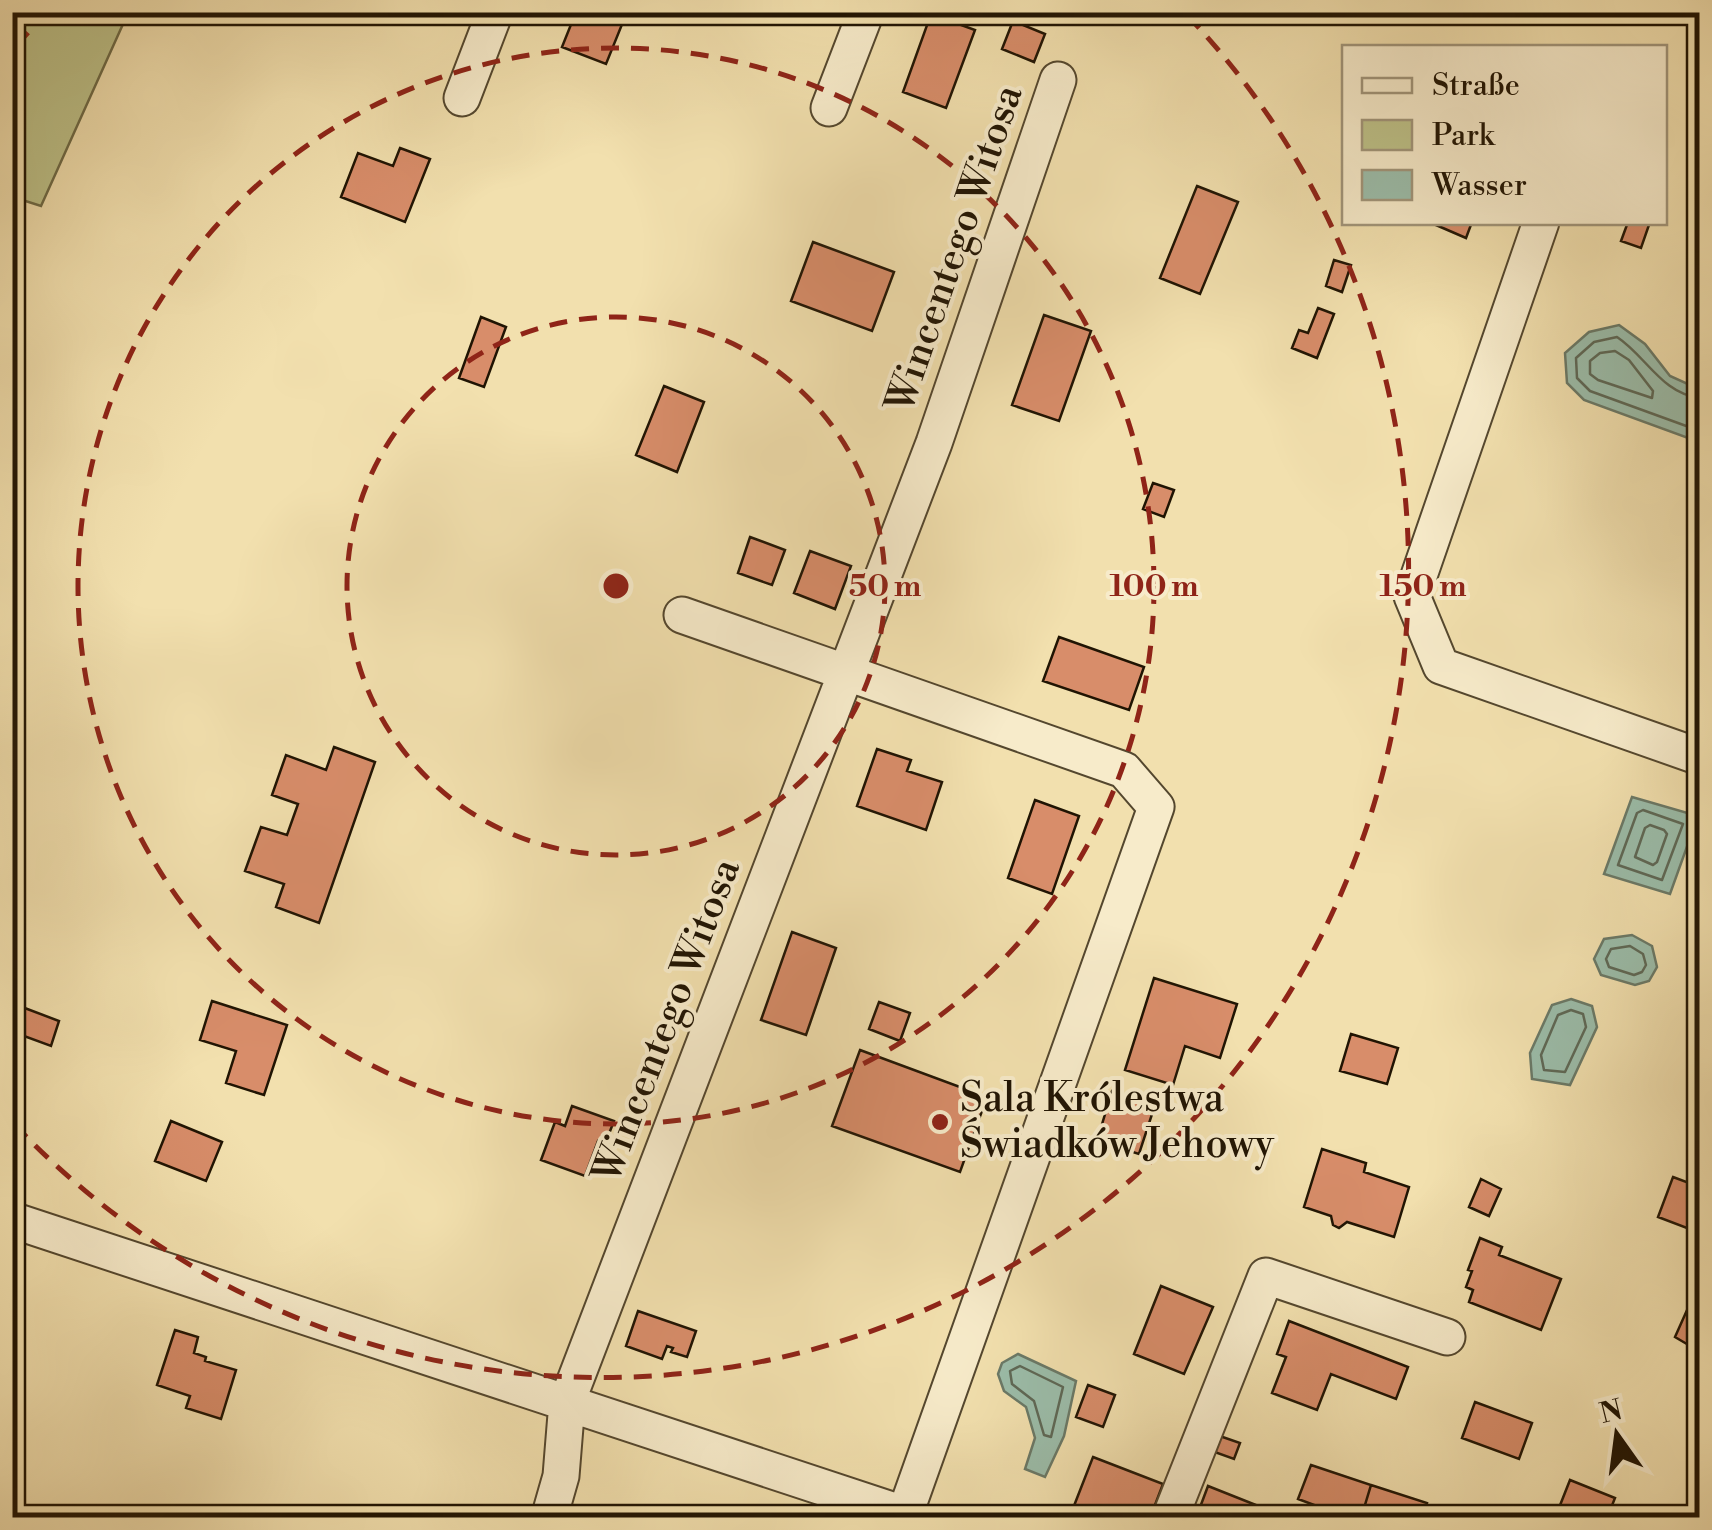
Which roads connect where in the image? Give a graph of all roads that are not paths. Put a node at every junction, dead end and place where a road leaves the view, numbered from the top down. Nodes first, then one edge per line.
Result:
1 (495, 12) edge
2 (866, 12) edge
3 (1058, 80) dead end
4 (462, 98) dead end
5 (830, 108) dead end
6 (1540, 225) edge
7 (682, 615) dead end
8 (848, 671) junction
9 (1700, 757) edge
10 (12, 1220) edge
11 (1447, 1336) dead end
12 (567, 1402) junction
13 (911, 1516) edge
14 (549, 1518) edge
15 (1170, 1518) edge

1 - 4 street
2 - 5 street
3 - 8 street, Wincentego Witosa
6 - 9 street
7 - 8 street
8 - 12 street, Wincentego Witosa
8 - 13 street
10 - 12 street
11 - 15 street
12 - 13 street
12 - 14 street, Wincentego Witosa

